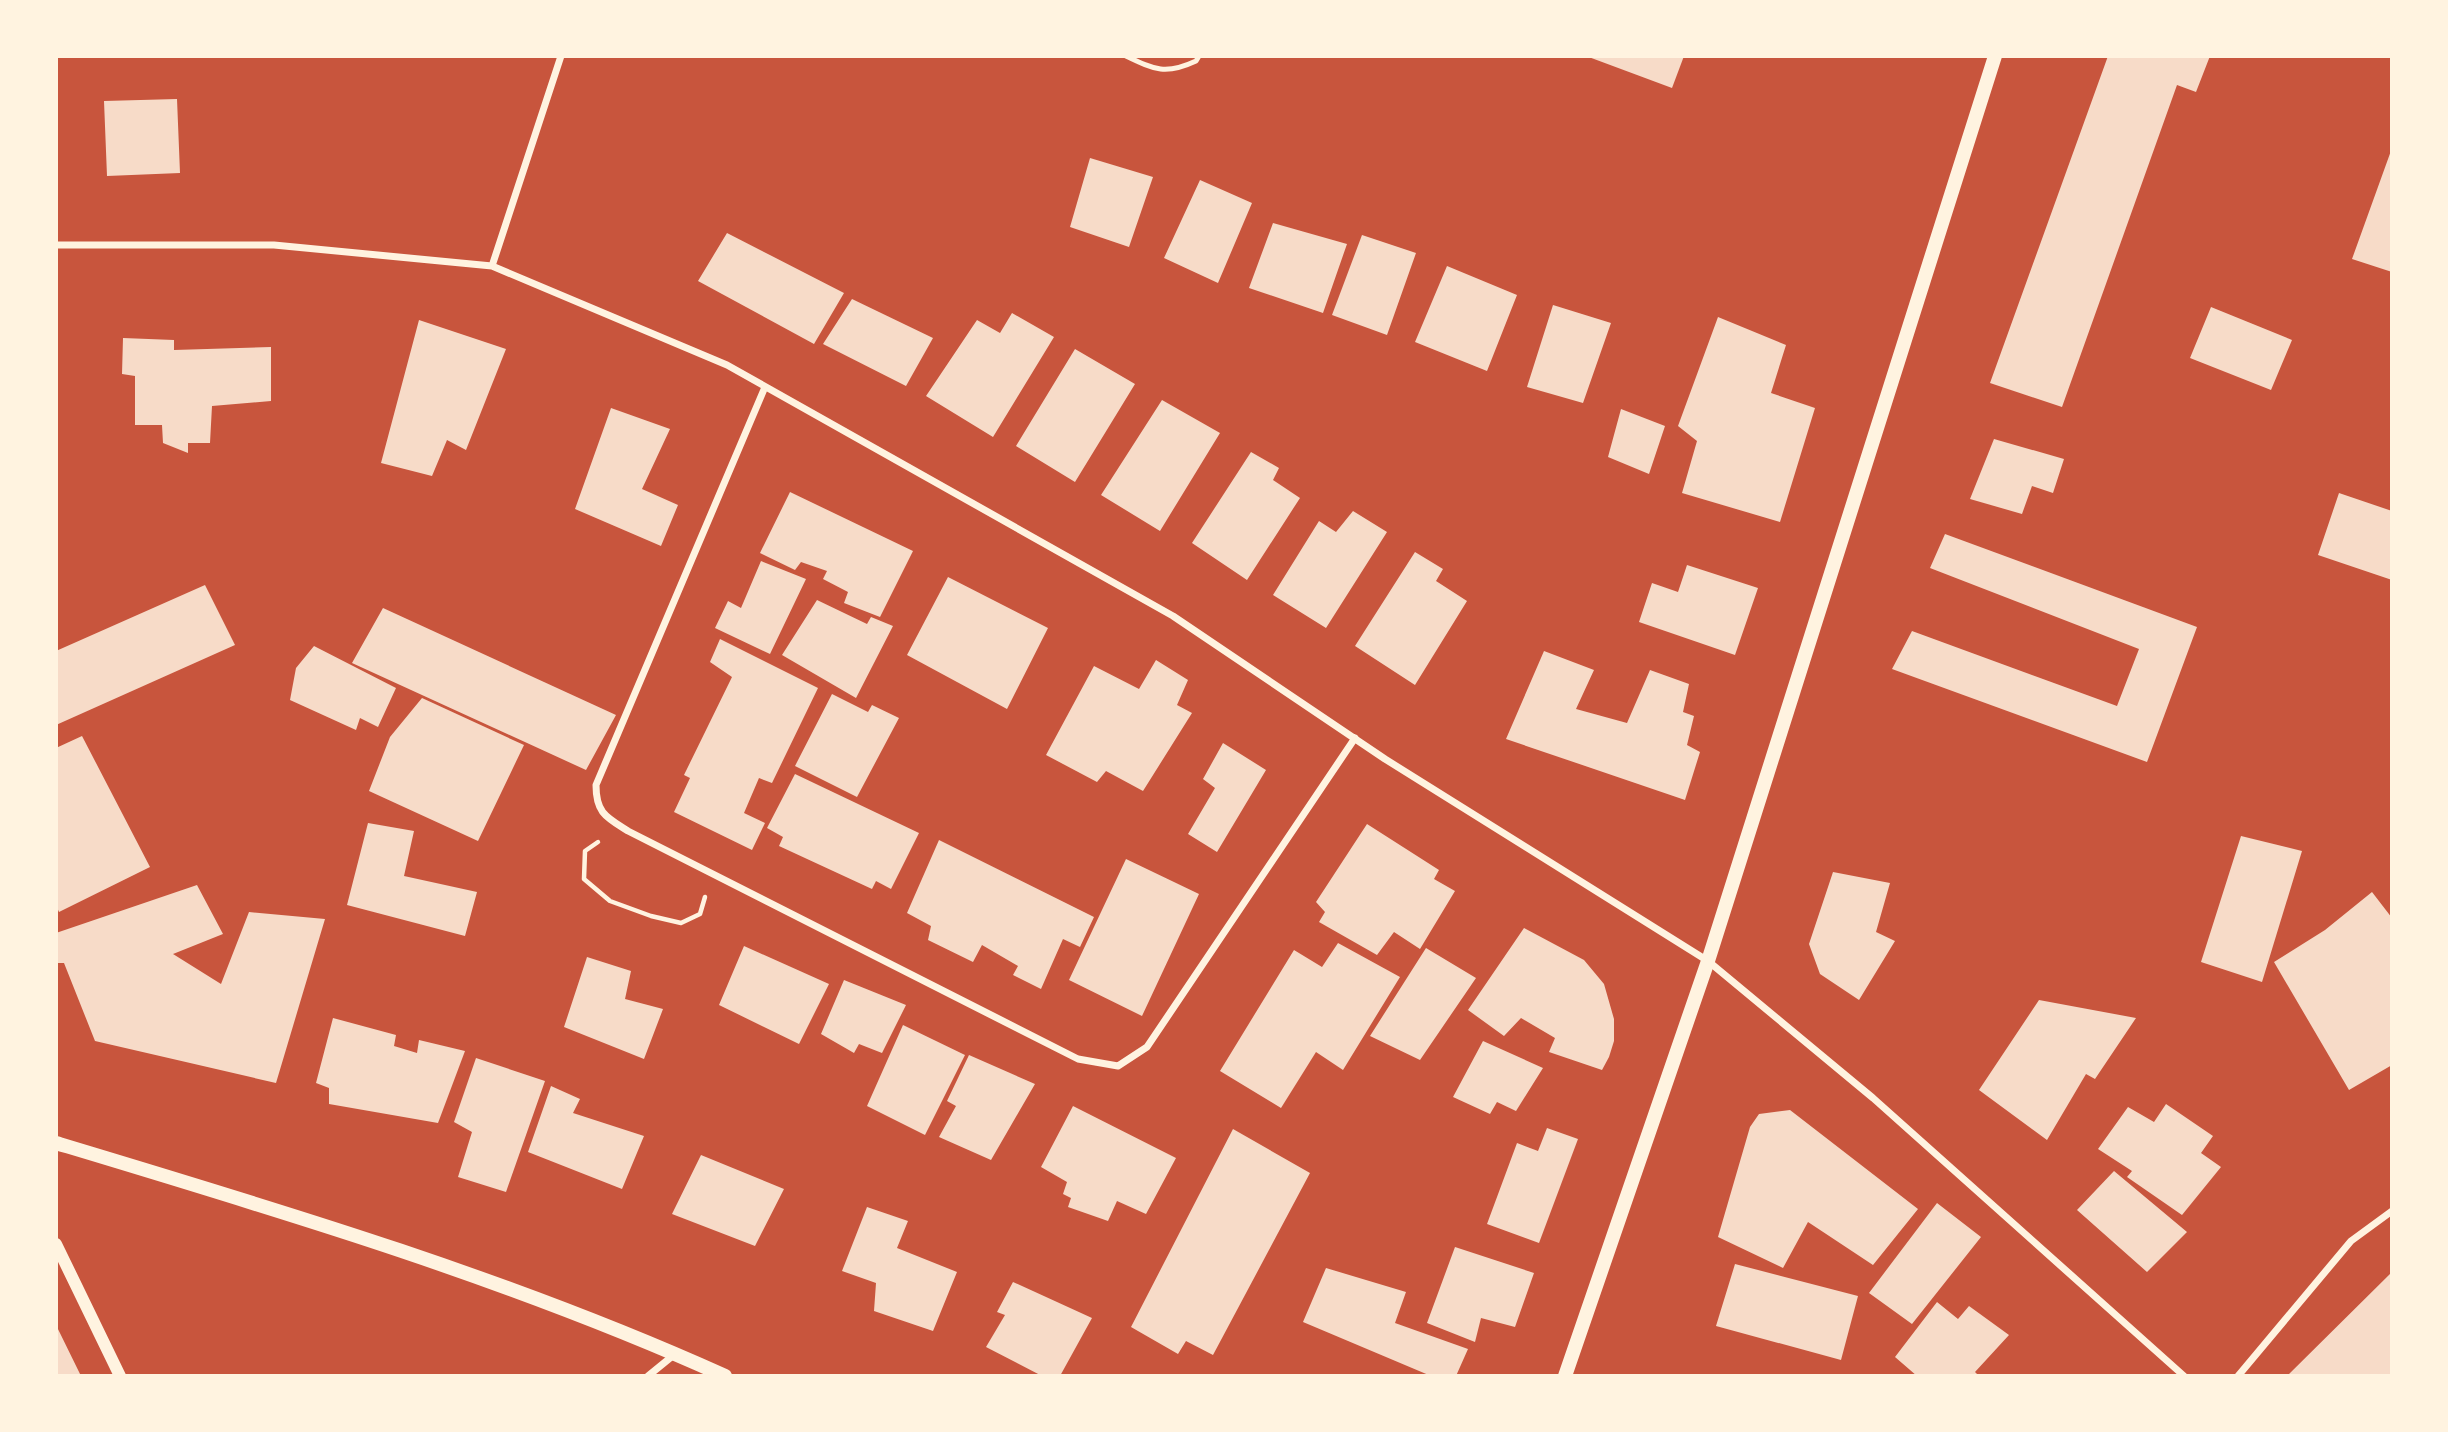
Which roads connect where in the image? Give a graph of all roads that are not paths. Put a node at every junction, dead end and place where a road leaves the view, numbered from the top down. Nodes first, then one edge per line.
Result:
1 (561, 56) edge
2 (1126, 56) edge
3 (1199, 56) edge
4 (1995, 56) edge
5 (56, 246) edge
6 (492, 266) junction
7 (765, 387) junction
8 (1355, 738) junction
9 (1708, 961) junction
10 (56, 1143) edge
11 (2392, 1211) edge
12 (56, 1244) edge
13 (676, 1354) junction
14 (120, 1376) edge
15 (648, 1376) edge
16 (725, 1376) edge
17 (1565, 1376) edge
18 (2184, 1376) edge
19 (2238, 1376) edge

1 - 6 street
2 - 3 lane
4 - 9 main road
5 - 6 street
6 - 7 street
7 - 8 street
7 - 8 street
8 - 9 street
9 - 17 main road
9 - 18 street
10 - 13 main road
11 - 19 street
12 - 14 street
13 - 15 street
13 - 16 main road

